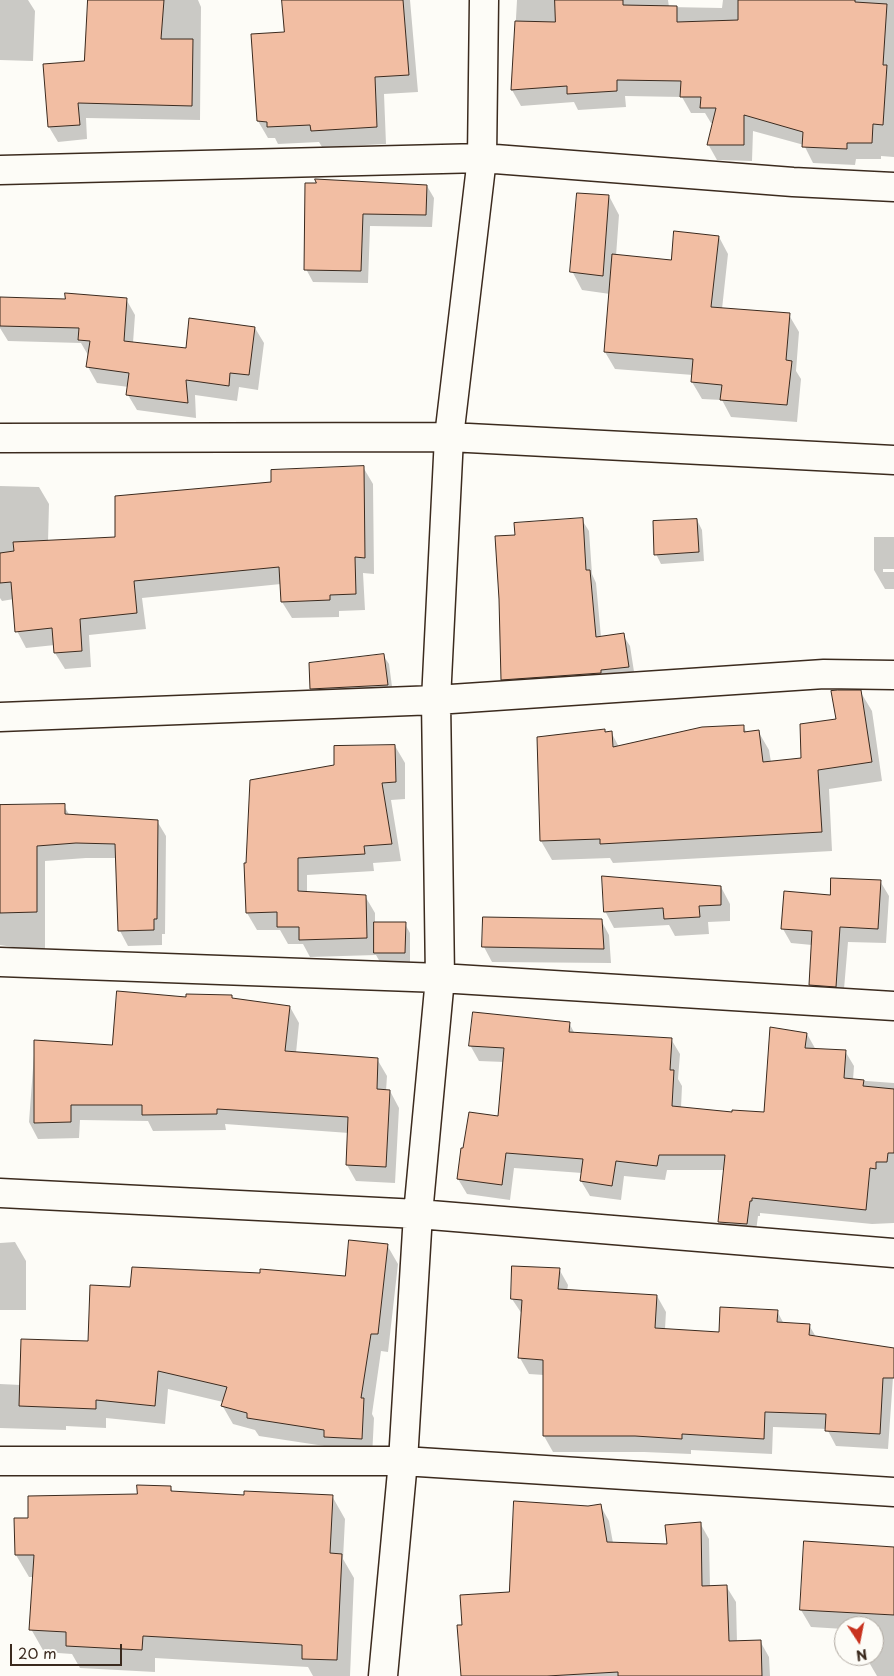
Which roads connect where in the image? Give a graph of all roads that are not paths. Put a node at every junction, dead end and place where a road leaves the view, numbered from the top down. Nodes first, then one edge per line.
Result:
1 (484, 0) edge
2 (482, 158) junction
3 (0, 170) edge
4 (894, 187) edge
5 (449, 437) junction
6 (0, 438) edge
7 (894, 460) edge
8 (894, 675) edge
9 (436, 700) junction
10 (0, 717) edge
11 (0, 962) edge
12 (440, 978) junction
13 (894, 1006) edge
14 (0, 1193) edge
15 (418, 1214) junction
16 (894, 1253) edge
17 (0, 1461) edge
18 (403, 1461) junction
19 (894, 1492) edge
20 (383, 1676) edge

1 - 2 street
2 - 3 street
2 - 4 street
2 - 5 street
5 - 6 street
5 - 7 street
5 - 9 street
8 - 9 street
9 - 10 street
9 - 12 street
11 - 12 street
12 - 13 street
12 - 15 street
14 - 15 street
15 - 16 street
15 - 18 street
17 - 18 street
18 - 19 street
18 - 20 street

